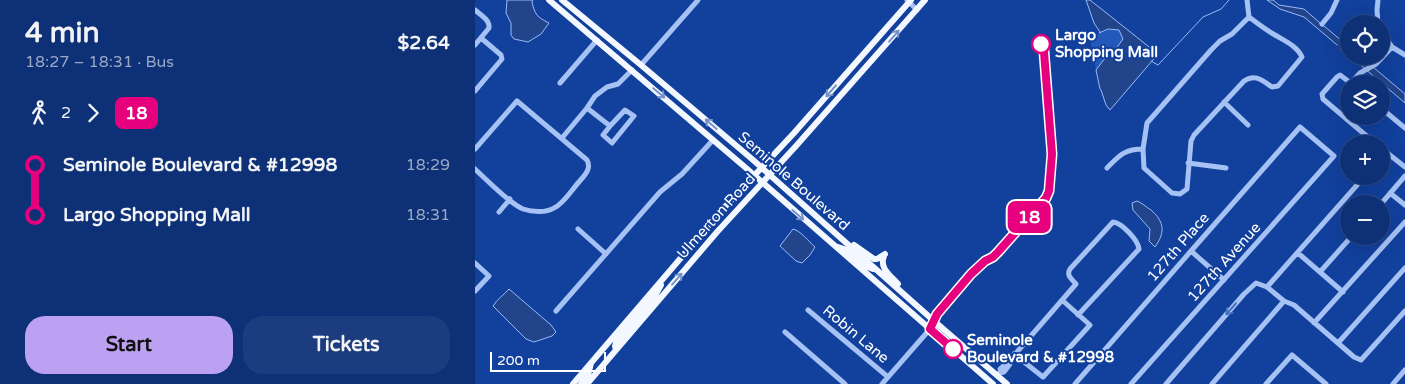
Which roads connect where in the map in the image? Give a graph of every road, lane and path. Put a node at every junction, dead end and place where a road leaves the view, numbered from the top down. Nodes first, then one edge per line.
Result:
1 (549, 0) edge
2 (562, 0) edge
3 (699, 0) edge
4 (1247, 0) edge
5 (1337, 0) edge
6 (1378, 0) edge
7 (909, 1) edge
8 (923, 1) edge
9 (475, 10) edge
10 (917, 10) junction
11 (575, 12) junction
12 (1377, 15) edge
13 (1249, 17) junction
14 (1323, 24) dead end
15 (481, 38) junction
16 (597, 40) junction
17 (1390, 44) edge
18 (475, 45) edge
19 (618, 47) junction
20 (1392, 47) junction
21 (1405, 56) edge
22 (641, 65) junction
23 (632, 70) junction
24 (1340, 75) edge
25 (1358, 75) edge
26 (559, 83) dead end
27 (475, 92) edge
28 (1224, 102) junction
29 (587, 108) junction
30 (1340, 113) edge
31 (1390, 116) edge
32 (1248, 125) dead end
33 (1354, 125) edge
34 (610, 126) junction
35 (1301, 127) joint
36 (1405, 128) edge
37 (1365, 135) edge
38 (561, 138) junction
39 (713, 140) junction
40 (475, 149) edge
41 (1143, 149) junction
42 (1390, 155) edge
43 (1189, 163) junction
44 (761, 168) junction
45 (1107, 168) dead end
46 (1226, 168) dead end
47 (1405, 168) edge
48 (475, 169) edge
49 (769, 175) junction
50 (754, 176) junction
51 (1405, 176) edge
52 (762, 183) junction
53 (1357, 185) edge
54 (1390, 193) joint
55 (510, 199) junction
56 (1405, 205) edge
57 (499, 212) dead end
58 (825, 225) junction
59 (1404, 226) edge
60 (578, 229) dead end
61 (1344, 245) edge
62 (834, 246) junction
63 (1191, 251) junction
64 (1298, 253) junction
65 (606, 254) junction
66 (475, 263) edge
67 (1405, 268) edge
68 (877, 270) junction
69 (1320, 272) junction
70 (665, 276) junction
71 (1224, 280) junction
72 (1267, 287) junction
73 (475, 291) edge
74 (1343, 292) junction
75 (1062, 300) junction
76 (1284, 301) junction
77 (916, 305) junction
78 (556, 310) dead end
79 (809, 310) dead end
80 (1405, 311) edge
81 (1079, 315) junction
82 (934, 321) junction
83 (1314, 323) junction
84 (930, 329) junction
85 (785, 332) dead end
86 (1338, 343) junction
87 (602, 349) junction
88 (616, 350) junction
89 (1014, 354) junction
90 (592, 362) junction
91 (1405, 370) edge
92 (999, 374) junction
93 (888, 378) junction
94 (1077, 383) edge
95 (573, 384) edge
96 (581, 384) edge
97 (587, 384) edge
98 (845, 384) edge
99 (883, 384) edge
100 (993, 384) edge
101 (1007, 384) edge
102 (1131, 384) edge
103 (1166, 384) edge
104 (1212, 384) edge
105 (1266, 384) edge
106 (1326, 384) edge
107 (1393, 384) edge

1 - 11 main road
1 - 16 main road, Seminole Boulevard
2 - 11 main road, Seminole Boulevard
3 - 22 street
4 - 13 street
5 - 14 street
6 - 12 street
7 - 10 street
7 -> 44 main road, Ulmerton Road
8 - 10 main road, Ulmerton Road
9 - 15 street
49 -> 10 main road, Ulmerton Road
11 - 19 main road, Seminole Boulevard
13 - 28 street
13 - 41 street
15 - 18 street
15 - 27 street
16 - 19 main road
16 - 23 main road, Seminole Boulevard
16 - 26 street
17 - 20 street
19 - 22 main road, Seminole Boulevard
20 - 21 street
20 - 25 street
22 - 23 main road
44 -> 22 main road, Seminole Boulevard
23 - 29 street
23 -> 39 main road, Seminole Boulevard
24 - 30 street
28 - 32 street
28 - 43 street
29 - 34 street
29 - 38 street
31 - 36 street
33 - 37 street
34 - 34 street
35 - 63 street, 127th Place
35 - 71 street, 127th Avenue
38 - 40 street
38 - 55 street
39 - 50 main road, Seminole Boulevard
39 - 65 street
41 - 43 street
41 - 45 street
42 - 47 street
43 - 46 street
44 - 49 main road, Seminole Boulevard
44 - 50 main road, Ulmerton Road
48 - 55 street
49 - 52 main road, Ulmerton Road
49 - 58 main road, Seminole Boulevard
50 - 52 main road, Seminole Boulevard
50 - 70 main road, Ulmerton Road
51 - 54 street
52 -> 62 main road, Seminole Boulevard
88 -> 52 main road, Ulmerton Road
53 - 64 street
54 - 56 street
55 - 57 street
58 - 68 main road, Seminole Boulevard
58 - 77 main road
59 - 74 street
60 - 65 street
61 - 69 street
62 - 68 main road
62 - 84 main road, Seminole Boulevard
63 - 71 street
63 - 94 street, 127th Place
64 - 69 street
64 - 72 street
65 - 78 street
66 - 73 street
67 - 86 street
68 - 77 main road, Seminole Boulevard
69 - 74 street
70 - 87 main road, Ulmerton Road
70 - 88 main road
71 - 102 street, 127th Avenue
72 - 76 street
72 -> 103 street
74 - 83 street
75 - 81 street
75 - 81 street
75 - 89 street
76 - 83 street
76 - 104 street
77 - 82 main road, Seminole Boulevard
79 - 93 street, Robin Lane
80 - 86 street
81 - 89 street
82 - 84 street
82 - 92 main road, Seminole Boulevard
83 - 86 street
84 - 93 street
84 - 100 main road, Seminole Boulevard
85 - 98 street
87 - 88 main road
87 - 90 main road, Ulmerton Road
88 - 97 main road, Ulmerton Road
89 - 92 street
90 - 95 main road, Ulmerton Road
90 - 96 main road
91 - 107 street
92 - 101 main road, Seminole Boulevard
93 - 99 street
105 - 106 street

